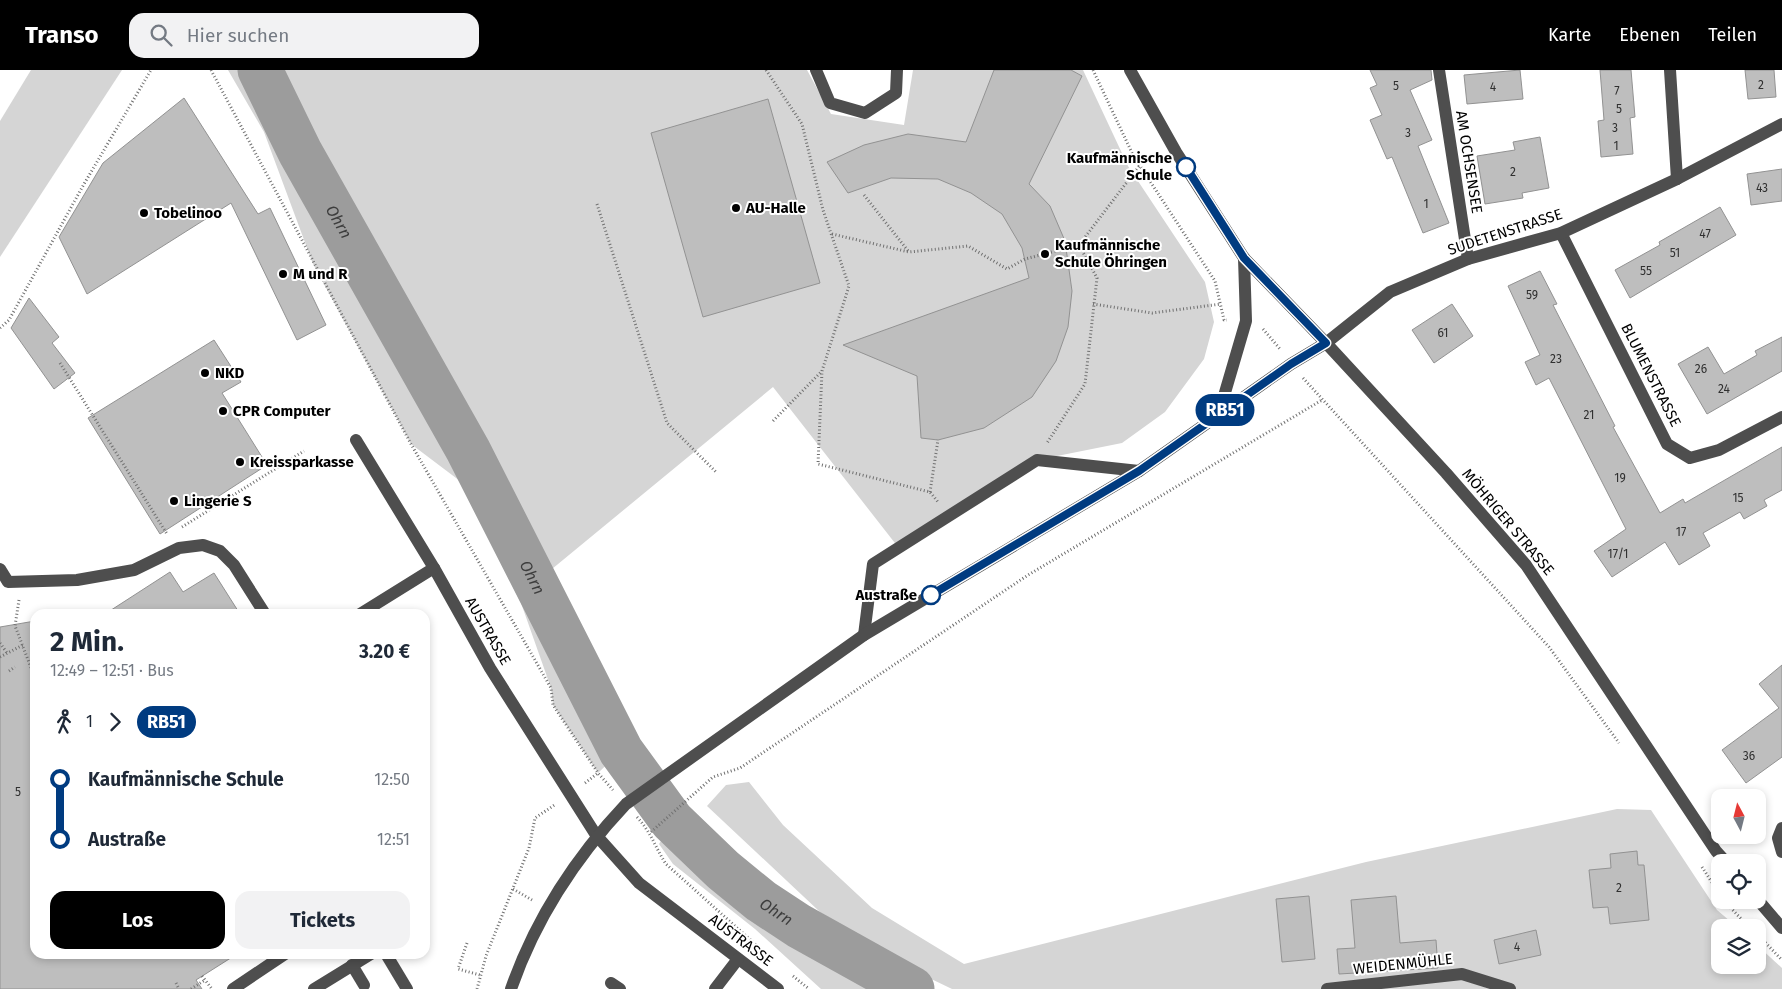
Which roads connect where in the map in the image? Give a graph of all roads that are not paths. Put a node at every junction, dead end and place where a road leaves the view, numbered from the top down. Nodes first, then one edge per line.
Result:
1 (816, 70) edge
2 (897, 70) edge
3 (1130, 70) edge
4 (1439, 70) edge
5 (1670, 70) edge
6 (1782, 124) edge
7 (1677, 179) junction
8 (1561, 233) junction
9 (1244, 258) junction
10 (1468, 259) junction
11 (1326, 343) junction
12 (1219, 413) junction
13 (1782, 417) edge
14 (356, 440) dead end
15 (1139, 471) junction
16 (434, 568) junction
17 (0, 569) edge
18 (262, 609) edge
19 (368, 609) edge
20 (864, 635) junction
21 (1782, 828) edge
22 (596, 835) junction
23 (1782, 852) edge
24 (1719, 854) edge
25 (1766, 909) edge
26 (1782, 928) edge
27 (265, 959) edge
28 (362, 959) edge
29 (389, 959) edge
30 (738, 959) junction
31 (352, 965) junction
32 (364, 985) dead end
33 (233, 989) edge
34 (314, 989) edge
35 (407, 989) edge
36 (511, 989) edge
37 (715, 989) edge
38 (778, 989) edge
39 (1327, 989) edge
40 (1510, 989) edge

1 - 2 street
3 - 9 street, MÖHRIGER STRASSE
4 - 10 street, AM OCHSENSEE
5 - 7 street
6 - 7 street, SUDETENSTRASSE
7 - 8 street, SUDETENSTRASSE
8 - 10 street, SUDETENSTRASSE
8 - 13 street, BLUMENSTRASSE
9 - 11 street, MÖHRIGER STRASSE
9 - 12 street
10 - 11 street, SUDETENSTRASSE
11 - 12 street
11 - 24 street, MÖHRIGER STRASSE
12 - 15 street
14 - 16 street, AUSTRASSE
15 - 20 street
15 - 20 street
16 - 19 street
16 - 22 street, AUSTRASSE
17 - 18 street
20 - 22 street
21 - 23 street
22 - 30 street, AUSTRASSE
22 - 36 street
25 - 26 street
27 - 33 street
28 - 31 street
29 - 35 street
30 - 37 street
30 - 38 street, AUSTRASSE
31 - 32 street
31 - 34 street
39 - 40 street, WEIDENMÜHLE

